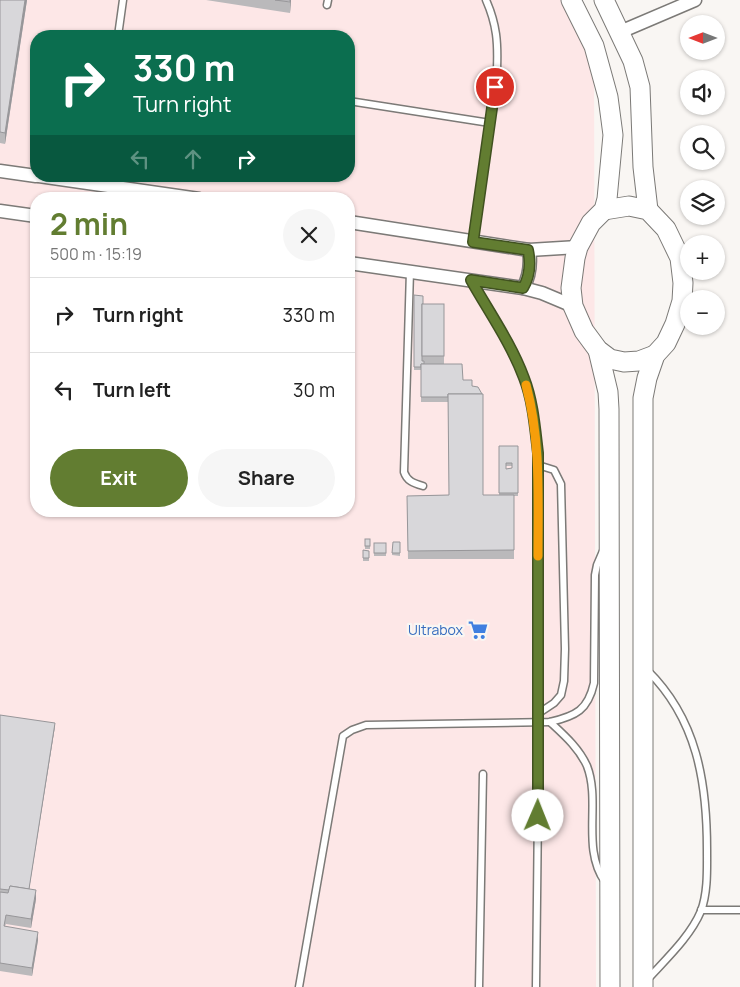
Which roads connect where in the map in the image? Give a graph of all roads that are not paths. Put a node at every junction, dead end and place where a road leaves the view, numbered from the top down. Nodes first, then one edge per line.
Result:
1 (123, 0) edge
2 (486, 0) edge
3 (571, 0) edge
4 (604, 0) edge
5 (695, 0) edge
6 (119, 30) edge
7 (620, 32) junction
8 (355, 102) edge
9 (490, 123) junction
10 (0, 171) edge
11 (30, 175) edge
12 (108, 182) edge
13 (162, 192) edge
14 (604, 210) junction
15 (648, 210) junction
16 (0, 211) edge
17 (30, 215) edge
18 (355, 223) edge
19 (473, 242) junction
20 (578, 247) junction
21 (528, 250) junction
22 (355, 263) edge
23 (410, 271) junction
24 (471, 280) junction
25 (523, 288) junction
26 (573, 306) junction
27 (598, 350) junction
28 (655, 355) junction
29 (538, 465) junction
30 (423, 486) dead end
31 (610, 539) junction
32 (643, 665) junction
33 (539, 713) junction
34 (539, 721) junction
35 (550, 722) junction
36 (483, 774) dead end
37 (610, 889) junction
38 (701, 910) junction
39 (740, 910) edge
40 (643, 986) edge
41 (299, 987) edge
42 (479, 987) edge
43 (536, 987) edge
44 (610, 987) edge

1 - 6 lane
2 - 9 lane
3 - 14 main road
4 - 7 main road
5 - 7 street
7 - 15 main road
8 - 9 lane
9 - 19 lane
10 - 11 street
12 - 13 street
14 - 15 main road
14 - 20 main road
15 - 28 main road
16 - 17 street
18 - 19 street
19 - 21 street
20 - 21 street
20 - 26 main road
21 - 25 street
22 - 23 street
23 - 24 street
23 - 30 lane
24 - 25 street
24 - 29 lane
25 - 26 street
26 - 27 main road
27 - 28 main road
27 - 31 main road
28 - 32 main road
29 - 33 lane
29 - 33 lane
31 - 35 lane
31 - 37 main road
32 - 38 lane
32 - 40 main road
33 - 34 lane
34 - 35 lane
34 - 41 lane
34 - 43 lane
35 - 37 lane
36 - 42 lane
37 - 44 main road
38 - 39 lane
38 - 40 lane

